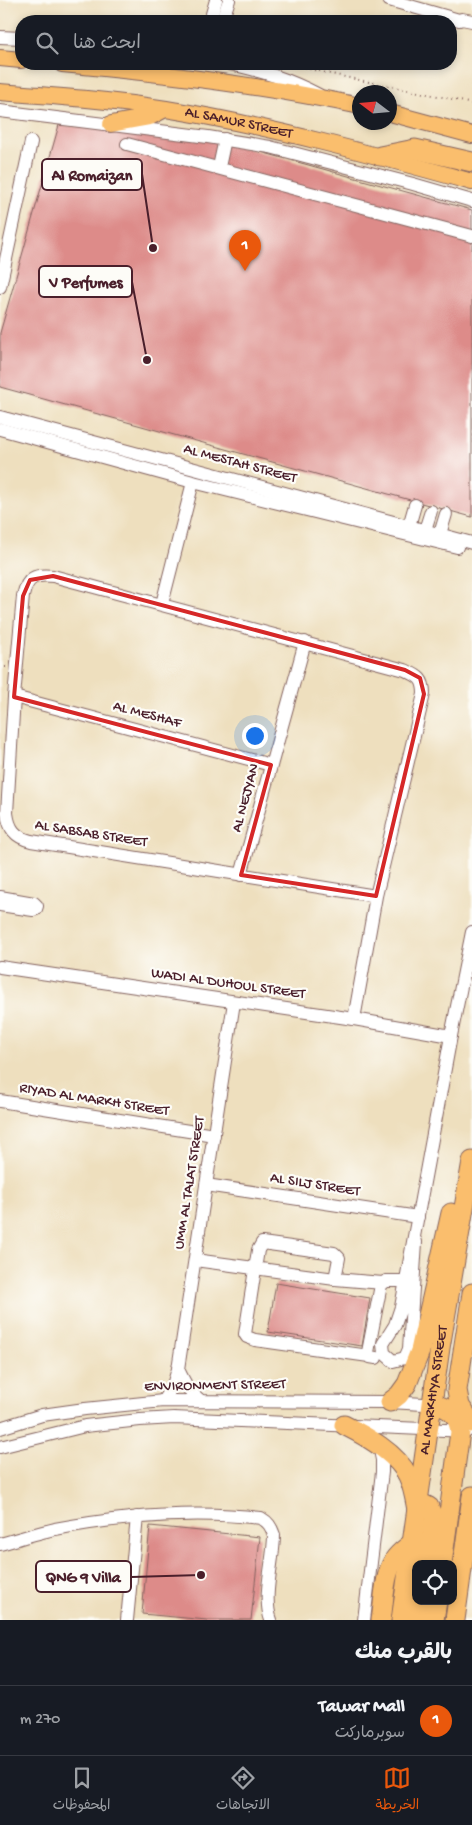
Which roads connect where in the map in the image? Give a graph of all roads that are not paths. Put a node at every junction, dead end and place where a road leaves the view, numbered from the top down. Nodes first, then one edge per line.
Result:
1 (216, 0) edge
2 (229, 0) edge
3 (389, 0) edge
4 (212, 15) edge
5 (224, 15) edge
6 (444, 15) edge
7 (466, 21) edge
8 (472, 27) edge
9 (0, 37) edge
10 (15, 38) edge
11 (0, 58) edge
12 (15, 59) edge
13 (116, 70) edge
14 (254, 70) edge
15 (0, 92) edge
16 (328, 99) junction
17 (352, 104) edge
18 (165, 109) junction
19 (0, 111) edge
20 (13, 112) junction
21 (397, 115) edge
22 (0, 117) edge
23 (111, 124) junction
24 (472, 135) edge
25 (225, 139) junction
26 (31, 142) dead end
27 (127, 144) dead end
28 (380, 156) junction
29 (472, 162) edge
30 (219, 167) junction
31 (472, 182) edge
32 (472, 201) edge
33 (0, 221) edge
34 (13, 224) junction
35 (472, 236) edge
36 (0, 287) edge
37 (0, 417) edge
38 (0, 429) edge
39 (193, 482) junction
40 (415, 505) dead end
41 (431, 511) dead end
42 (446, 514) dead end
43 (409, 526) junction
44 (425, 530) junction
45 (440, 534) junction
46 (472, 543) edge
47 (472, 551) edge
48 (162, 604) junction
49 (304, 642) junction
50 (14, 696) junction
51 (271, 766) junction
52 (242, 874) junction
53 (376, 896) junction
54 (0, 897) edge
55 (0, 905) edge
56 (472, 932) edge
57 (0, 967) edge
58 (234, 1002) junction
59 (354, 1019) junction
60 (451, 1036) junction
61 (0, 1101) edge
62 (214, 1135) junction
63 (472, 1162) edge
64 (206, 1185) junction
65 (466, 1196) junction
66 (418, 1217) junction
67 (414, 1238) junction
68 (195, 1260) junction
69 (255, 1268) junction
70 (335, 1279) junction
71 (405, 1281) junction
72 (383, 1282) junction
73 (472, 1293) edge
74 (369, 1356) junction
75 (389, 1359) junction
76 (178, 1368) junction
77 (163, 1401) junction
78 (201, 1401) junction
79 (390, 1402) junction
80 (433, 1404) junction
81 (466, 1407) edge
82 (344, 1425) junction
83 (0, 1428) edge
84 (468, 1428) edge
85 (429, 1430) junction
86 (379, 1444) junction
87 (0, 1447) edge
88 (472, 1496) edge
89 (417, 1510) junction
90 (137, 1517) junction
91 (0, 1544) edge
92 (412, 1544) junction
93 (472, 1549) edge
94 (424, 1560) edge
95 (443, 1560) edge
96 (461, 1572) junction
97 (420, 1605) edge
98 (436, 1605) edge
99 (127, 1620) edge
100 (271, 1620) edge
101 (364, 1620) edge
102 (381, 1620) edge
103 (401, 1620) edge
104 (418, 1620) edge
105 (434, 1620) edge
106 (455, 1620) edge

1 - 4 street
2 - 5 street
3 - 6 street
7 - 8 street
9 - 10 street
11 - 12 main road
13 - 16 main road
14 - 16 street
15 - 18 main road, AL SAMUR STREET
16 - 17 main road
18 - 23 main road
18 - 28 main road, AL SAMUR STREET
19 - 20 street, AL SAMUR STREET
20 - 22 street
20 - 23 street, AL SAMUR STREET
21 - 24 main road
23 - 25 street, AL SAMUR STREET
25 - 30 street
25 - 32 street, AL SAMUR STREET
26 - 34 street
27 - 30 street
28 - 29 highway
28 - 31 main road, AL SAMUR STREET
30 - 35 street
33 - 34 street
34 - 36 street
37 - 43 street, AL MESTAH STREET
38 - 39 street, AL MESTAH STREET
39 - 47 street, AL MESTAH STREET
39 - 48 street
40 - 43 street
41 - 44 street
42 - 45 street
43 - 44 street, AL MESTAH STREET
44 - 45 street, AL MESTAH STREET
45 - 46 street, AL MESTAH STREET
48 - 49 street, AL SABSAB STREET
48 - 50 street, AL SABSAB STREET
49 - 51 street, AL NEJYAN
49 - 53 street, AL SABSAB STREET
50 - 51 street, AL MESHAF
50 - 52 street, AL SABSAB STREET
51 - 52 street, AL NEJYAN
52 - 53 street, AL SABSAB STREET
53 - 59 street, AL SABSAB STREET
54 - 55 street
56 - 60 street, AL MARKHIYA STREET
57 - 58 street, WADI AL DUHOUL STREET
58 - 59 street, WADI AL DUHOUL STREET
58 - 62 street, UMM AL TALAT STREET
59 - 60 street, WADI AL DUHOUL STREET
60 - 66 street, AL MARKHIYA STREET
61 - 62 street, RIYAD AL MARKH STREET
62 - 64 street, UMM AL TALAT STREET
63 - 65 highway, AL MARKHIYA STREET
64 - 66 street, AL SILJ STREET
64 - 68 street, UMM AL TALAT STREET
65 - 79 highway
65 - 80 highway, AL MARKHIYA STREET
66 - 67 street, AL MARKHIYA STREET
67 - 71 street, AL MARKHIYA STREET
67 - 75 street, AL MARKHIYA STREET
68 - 69 street
68 - 76 street, UMM AL TALAT STREET
69 - 70 street
69 - 70 street
69 - 74 street
70 - 72 street
71 - 72 street
71 - 75 street, AL MARKHIYA STREET
72 - 74 street
73 - 81 highway
74 - 75 street
76 - 77 street, UMM AL TALAT STREET
76 - 78 street
77 - 78 street, ENVIRONMENT STREET
77 - 83 street, ENVIRONMENT STREET
78 - 79 street, ENVIRONMENT STREET
79 - 80 street, ENVIRONMENT STREET
80 - 81 street, ENVIRONMENT STREET
80 - 84 highway
80 - 85 highway, AL MARKHIYA STREET
81 - 84 highway
82 - 85 street
82 - 86 highway
82 - 87 street
84 - 85 street
84 - 95 highway
85 - 89 highway, AL MARKHIYA STREET
86 - 89 highway
86 - 101 street
88 - 96 highway
89 - 92 highway, AL MARKHIYA STREET
89 - 94 highway
90 - 91 street
90 - 99 street
90 - 100 street
92 - 102 highway
92 - 103 highway, AL MARKHIYA STREET
93 - 96 highway
96 - 106 highway
97 - 104 highway
98 - 105 highway

